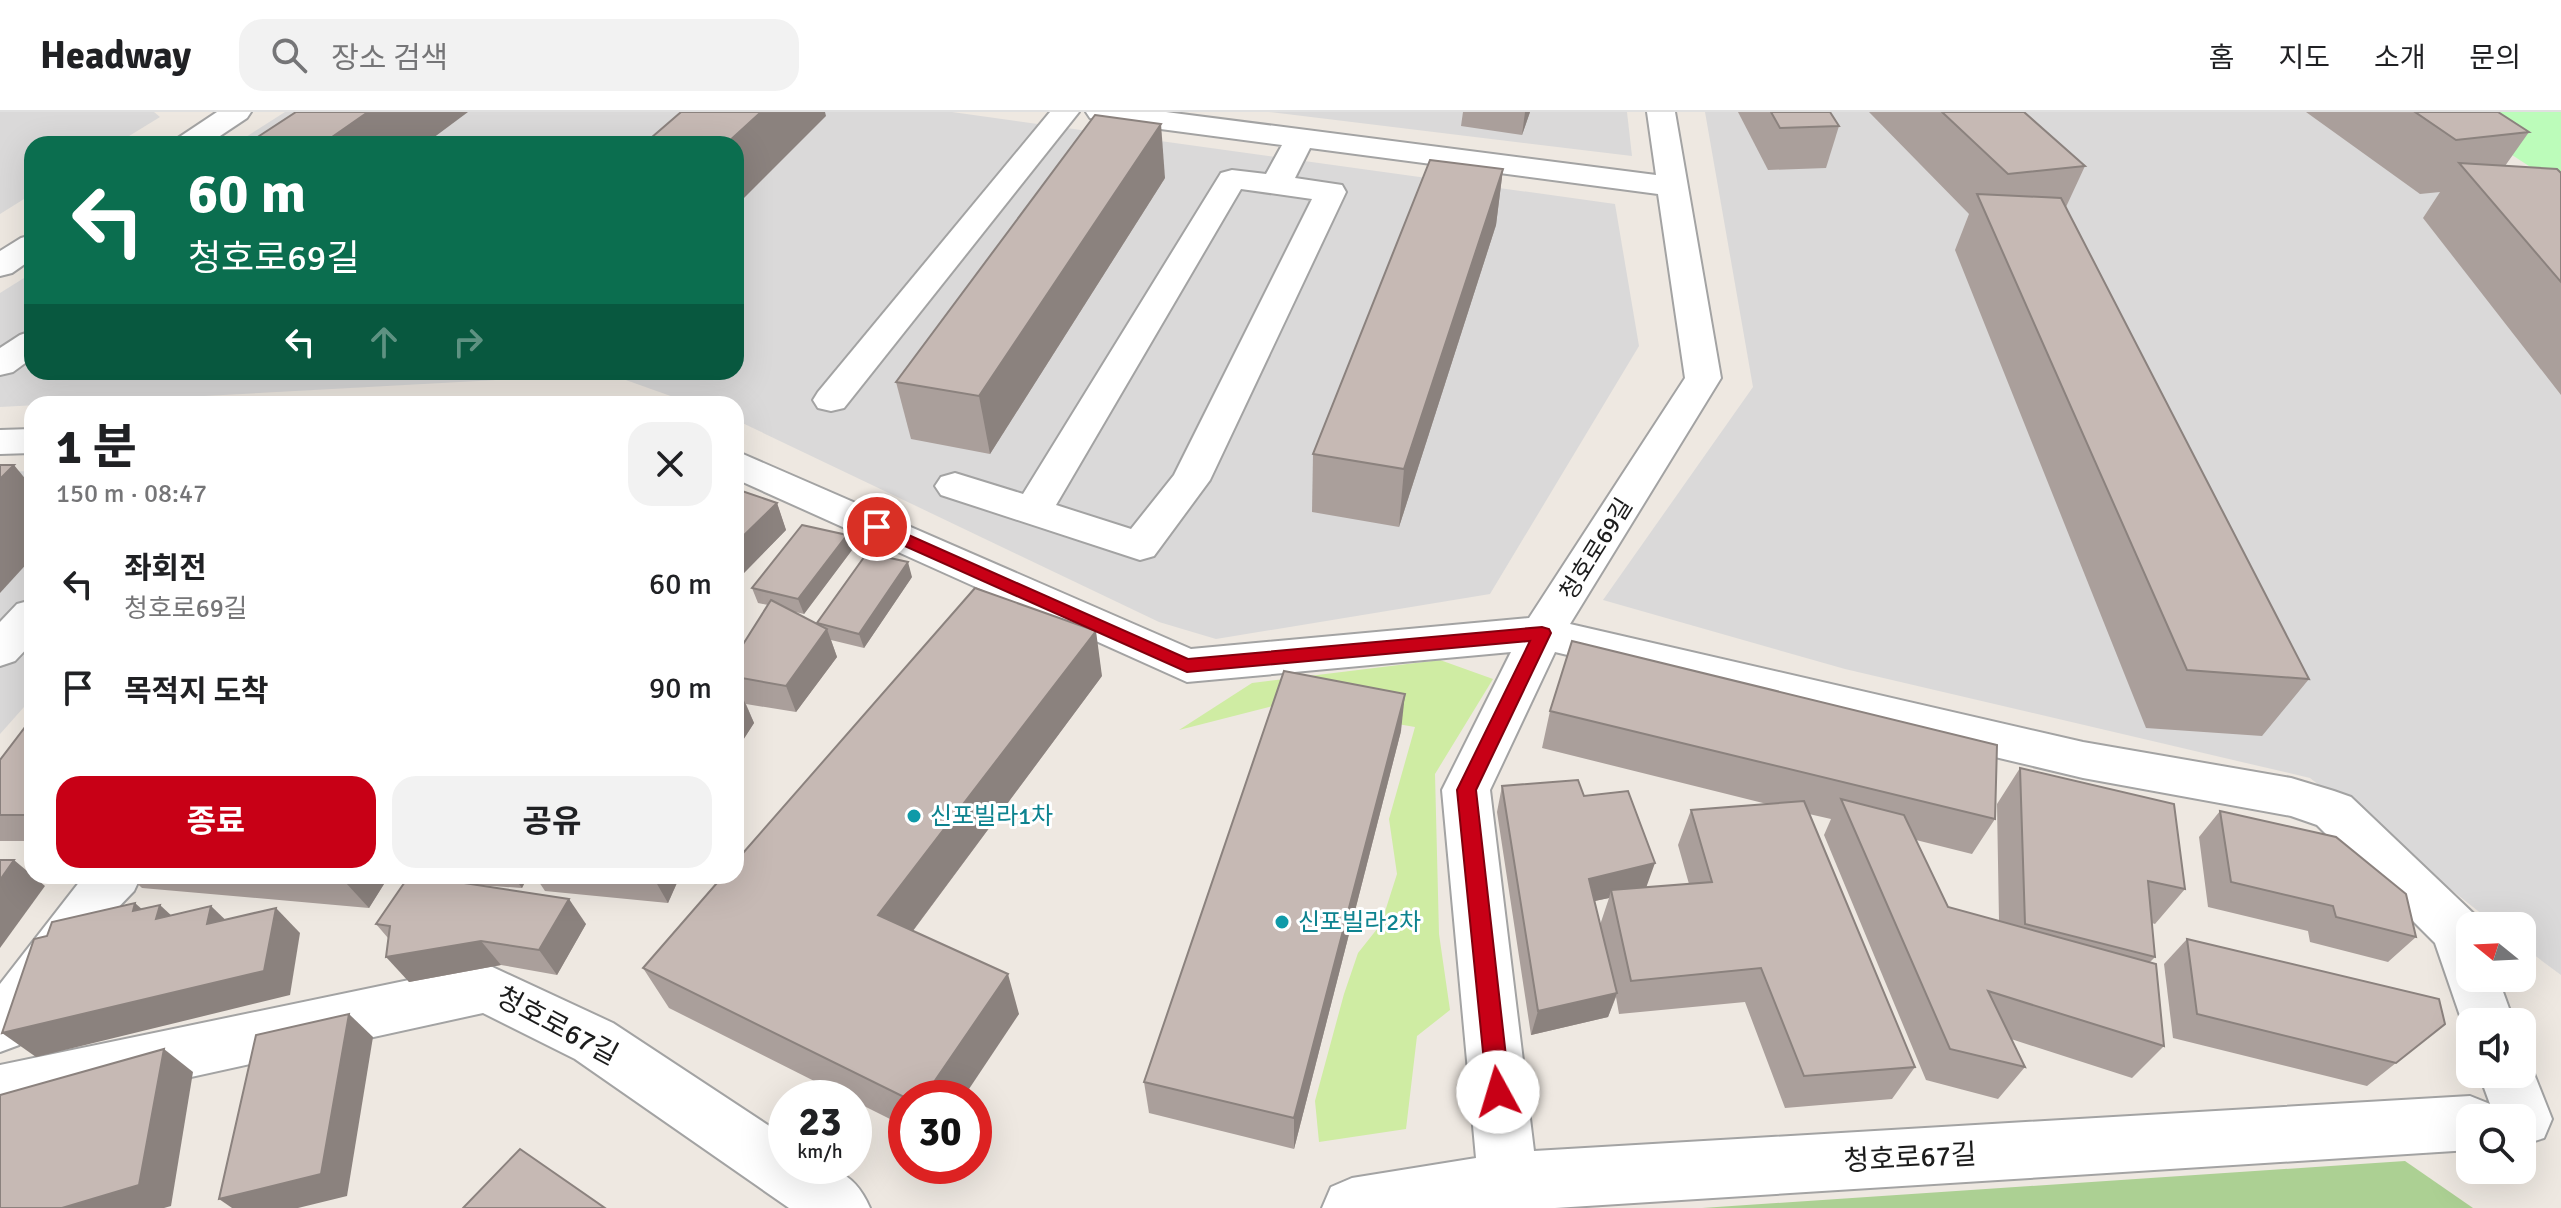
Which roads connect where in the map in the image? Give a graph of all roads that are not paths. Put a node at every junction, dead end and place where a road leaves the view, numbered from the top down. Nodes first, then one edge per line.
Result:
1 (237, 112) edge
2 (1065, 112) edge
3 (1100, 112) edge
4 (1661, 112) edge
5 (200, 136) edge
6 (1300, 138) junction
7 (1276, 185) junction
8 (1674, 187) junction
9 (24, 250) edge
10 (0, 266) edge
11 (24, 348) edge
12 (0, 364) edge
13 (24, 365) edge
14 (831, 400) dead end
15 (24, 441) edge
16 (0, 442) edge
17 (744, 468) edge
18 (955, 486) dead end
19 (1032, 511) junction
20 (24, 624) edge
21 (1542, 633) junction
22 (0, 650) edge
23 (108, 884) edge
24 (2456, 930) edge
25 (0, 1027) edge
26 (0, 1092) edge
27 (2456, 1114) edge
28 (1508, 1182) junction
29 (840, 1208) edge
30 (1352, 1208) edge

1 - 5 street
2 - 14 street
3 - 6 street
4 - 8 street, 청호로69길
6 - 7 street
6 - 8 street
7 - 19 street
7 - 19 street
8 - 21 street, 청호로69길
9 - 10 street
11 - 12 street
12 - 13 street
15 - 16 street
17 - 21 street
18 - 19 street
20 - 22 street
21 - 24 street
21 - 28 street, 청호로69길
23 - 25 street
26 - 29 street, 청호로67길
27 - 28 street, 청호로67길
28 - 30 street, 청호로67길

